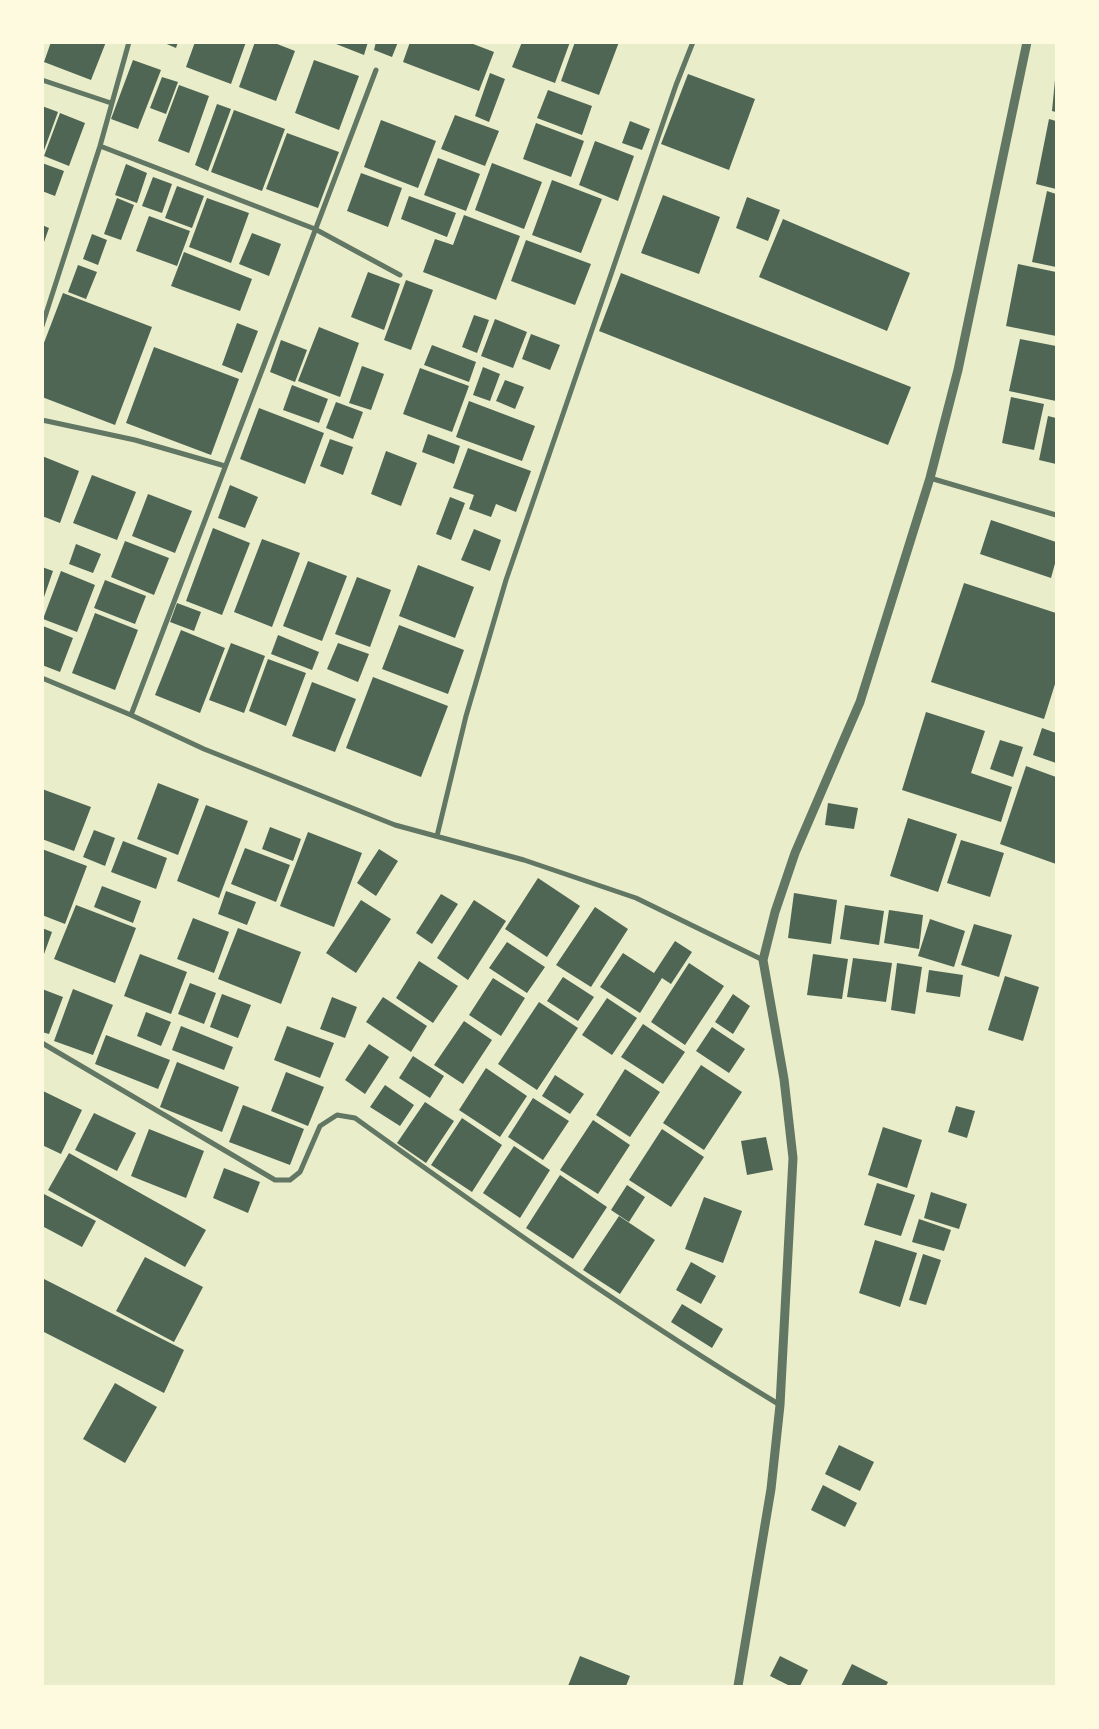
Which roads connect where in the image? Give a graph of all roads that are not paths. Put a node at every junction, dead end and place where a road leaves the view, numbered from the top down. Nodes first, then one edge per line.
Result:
1 (129, 42) edge
2 (693, 42) edge
3 (1027, 42) edge
4 (376, 70) dead end
5 (42, 80) edge
6 (111, 103) junction
7 (100, 146) junction
8 (315, 228) junction
9 (400, 275) dead end
10 (42, 326) edge
11 (42, 420) edge
12 (226, 466) junction
13 (930, 478) junction
14 (1056, 515) edge
15 (42, 678) edge
16 (131, 715) junction
17 (437, 836) junction
18 (763, 960) junction
19 (42, 1043) edge
20 (780, 1405) junction
21 (738, 1686) edge

1 - 6 street
2 - 17 street
3 - 13 street
4 - 8 street
5 - 6 street
6 - 7 street
7 - 8 street
7 - 10 street
8 - 9 street
8 - 12 street
11 - 12 street
12 - 16 street
13 - 14 street
13 - 18 street
15 - 16 street
16 - 17 street
17 - 18 street
18 - 20 street
19 - 20 street
20 - 21 street

